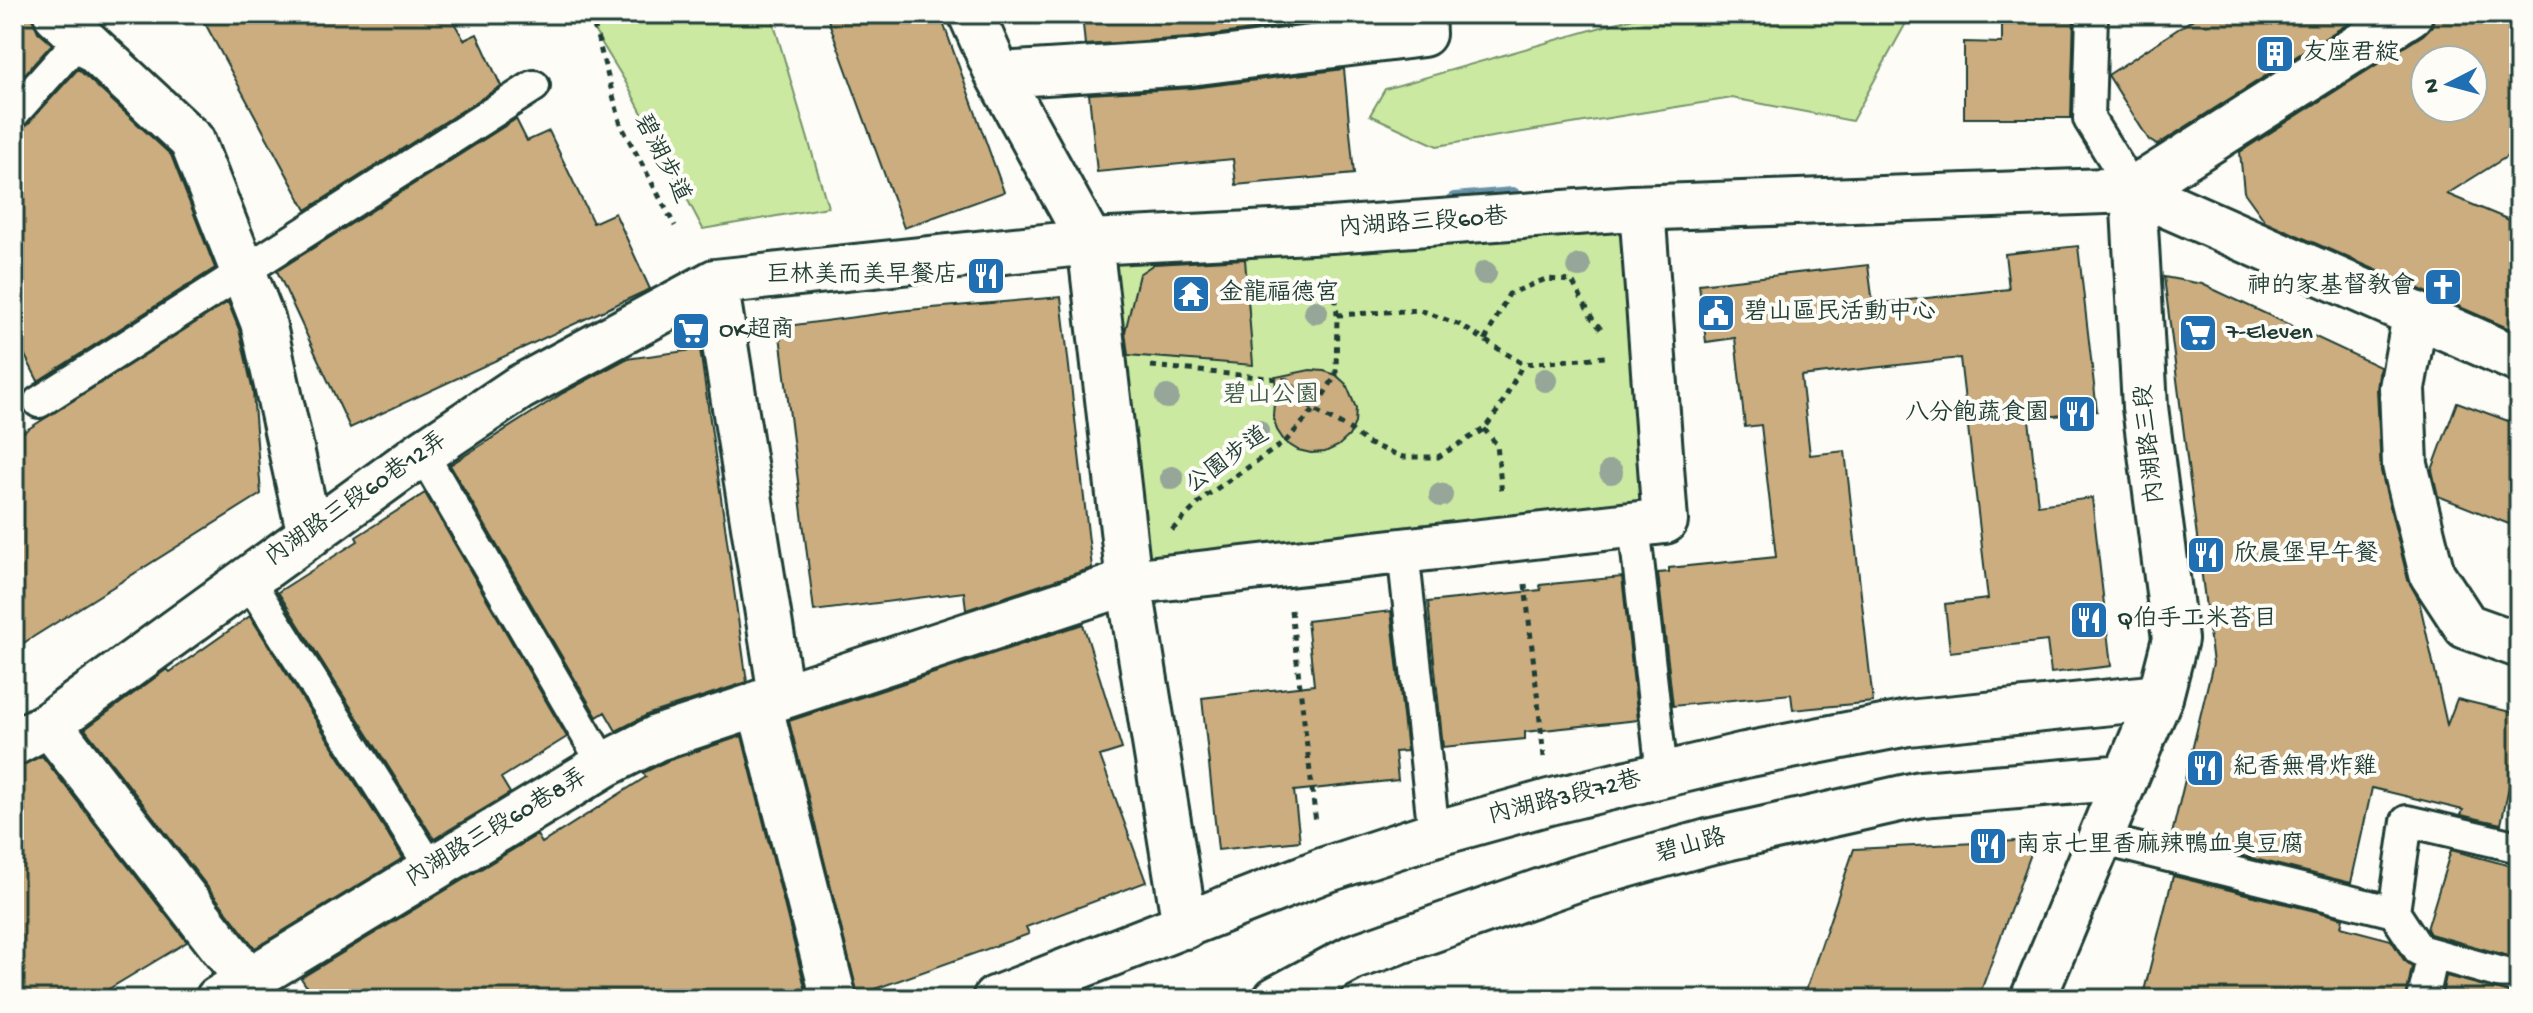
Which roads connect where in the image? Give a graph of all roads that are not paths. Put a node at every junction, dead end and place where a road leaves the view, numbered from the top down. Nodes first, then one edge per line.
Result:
1 (971, 14) edge
2 (1422, 14) edge
3 (2092, 14) edge
4 (2410, 14) edge
5 (68, 26) edge
6 (998, 75) junction
7 (534, 86) dead end
8 (14, 113) edge
9 (2133, 190) junction
10 (1642, 208) junction
11 (1090, 242) junction
12 (244, 273) junction
13 (715, 282) junction
14 (2415, 316) junction
15 (2519, 360) edge
16 (39, 402) dead end
17 (422, 453) junction
18 (1634, 524) junction
19 (310, 535) junction
20 (1403, 551) junction
21 (247, 578) junction
22 (1129, 582) junction
23 (2519, 645) edge
24 (2160, 697) junction
25 (770, 699) junction
26 (32, 733) edge
27 (604, 765) junction
28 (1662, 774) junction
29 (2126, 777) junction
30 (1434, 834) junction
31 (2100, 839) junction
32 (2519, 847) edge
33 (431, 868) junction
34 (2394, 912) junction
35 (1185, 926) junction
36 (2433, 954) junction
37 (2519, 978) edge
38 (242, 993) edge
39 (834, 999) edge
40 (995, 999) edge
41 (1276, 999) edge
42 (2033, 999) edge
43 (2423, 999) edge

1 - 6 street
2 - 6 street
3 - 9 lane
4 - 9 street
5 - 8 lane
5 - 12 street
6 - 11 street
7 - 12 lane
9 - 10 street, 內湖路三段60巷
9 - 14 street
9 - 24 street, 內湖路三段
10 - 11 street, 內湖路三段60巷
10 - 18 street, 內湖路三段60巷8弄
11 - 13 street, 內湖路三段60巷
11 - 22 street
12 - 16 lane
12 - 19 street
13 - 17 street, 內湖路三段60巷12弄
13 - 25 street
14 - 15 street
14 - 23 street
17 - 19 street, 內湖路三段60巷12弄
17 - 27 lane
18 - 20 street, 內湖路三段60巷8弄
18 - 28 lane
19 - 21 street, 內湖路三段60巷12弄
20 - 22 street, 內湖路三段60巷8弄
20 - 30 lane
21 - 26 street, 內湖路三段60巷12弄
21 - 33 lane
22 - 25 street, 內湖路三段60巷8弄
22 - 35 street
24 - 28 street, 內湖路3段72巷
24 - 29 street, 內湖路三段
25 - 27 street, 內湖路三段60巷8弄
25 - 39 street
26 - 38 street
27 - 33 street, 內湖路三段60巷8弄
28 - 30 street, 內湖路3段72巷
29 - 31 street, 內湖路三段
29 - 41 street, 碧山路
30 - 35 street, 內湖路3段72巷
31 - 34 lane
31 - 42 street, 內湖路三段
32 - 34 lane
33 - 38 street, 內湖路三段60巷8弄
34 - 36 lane
35 - 40 street, 內湖路3段72巷
36 - 37 lane
36 - 43 lane

